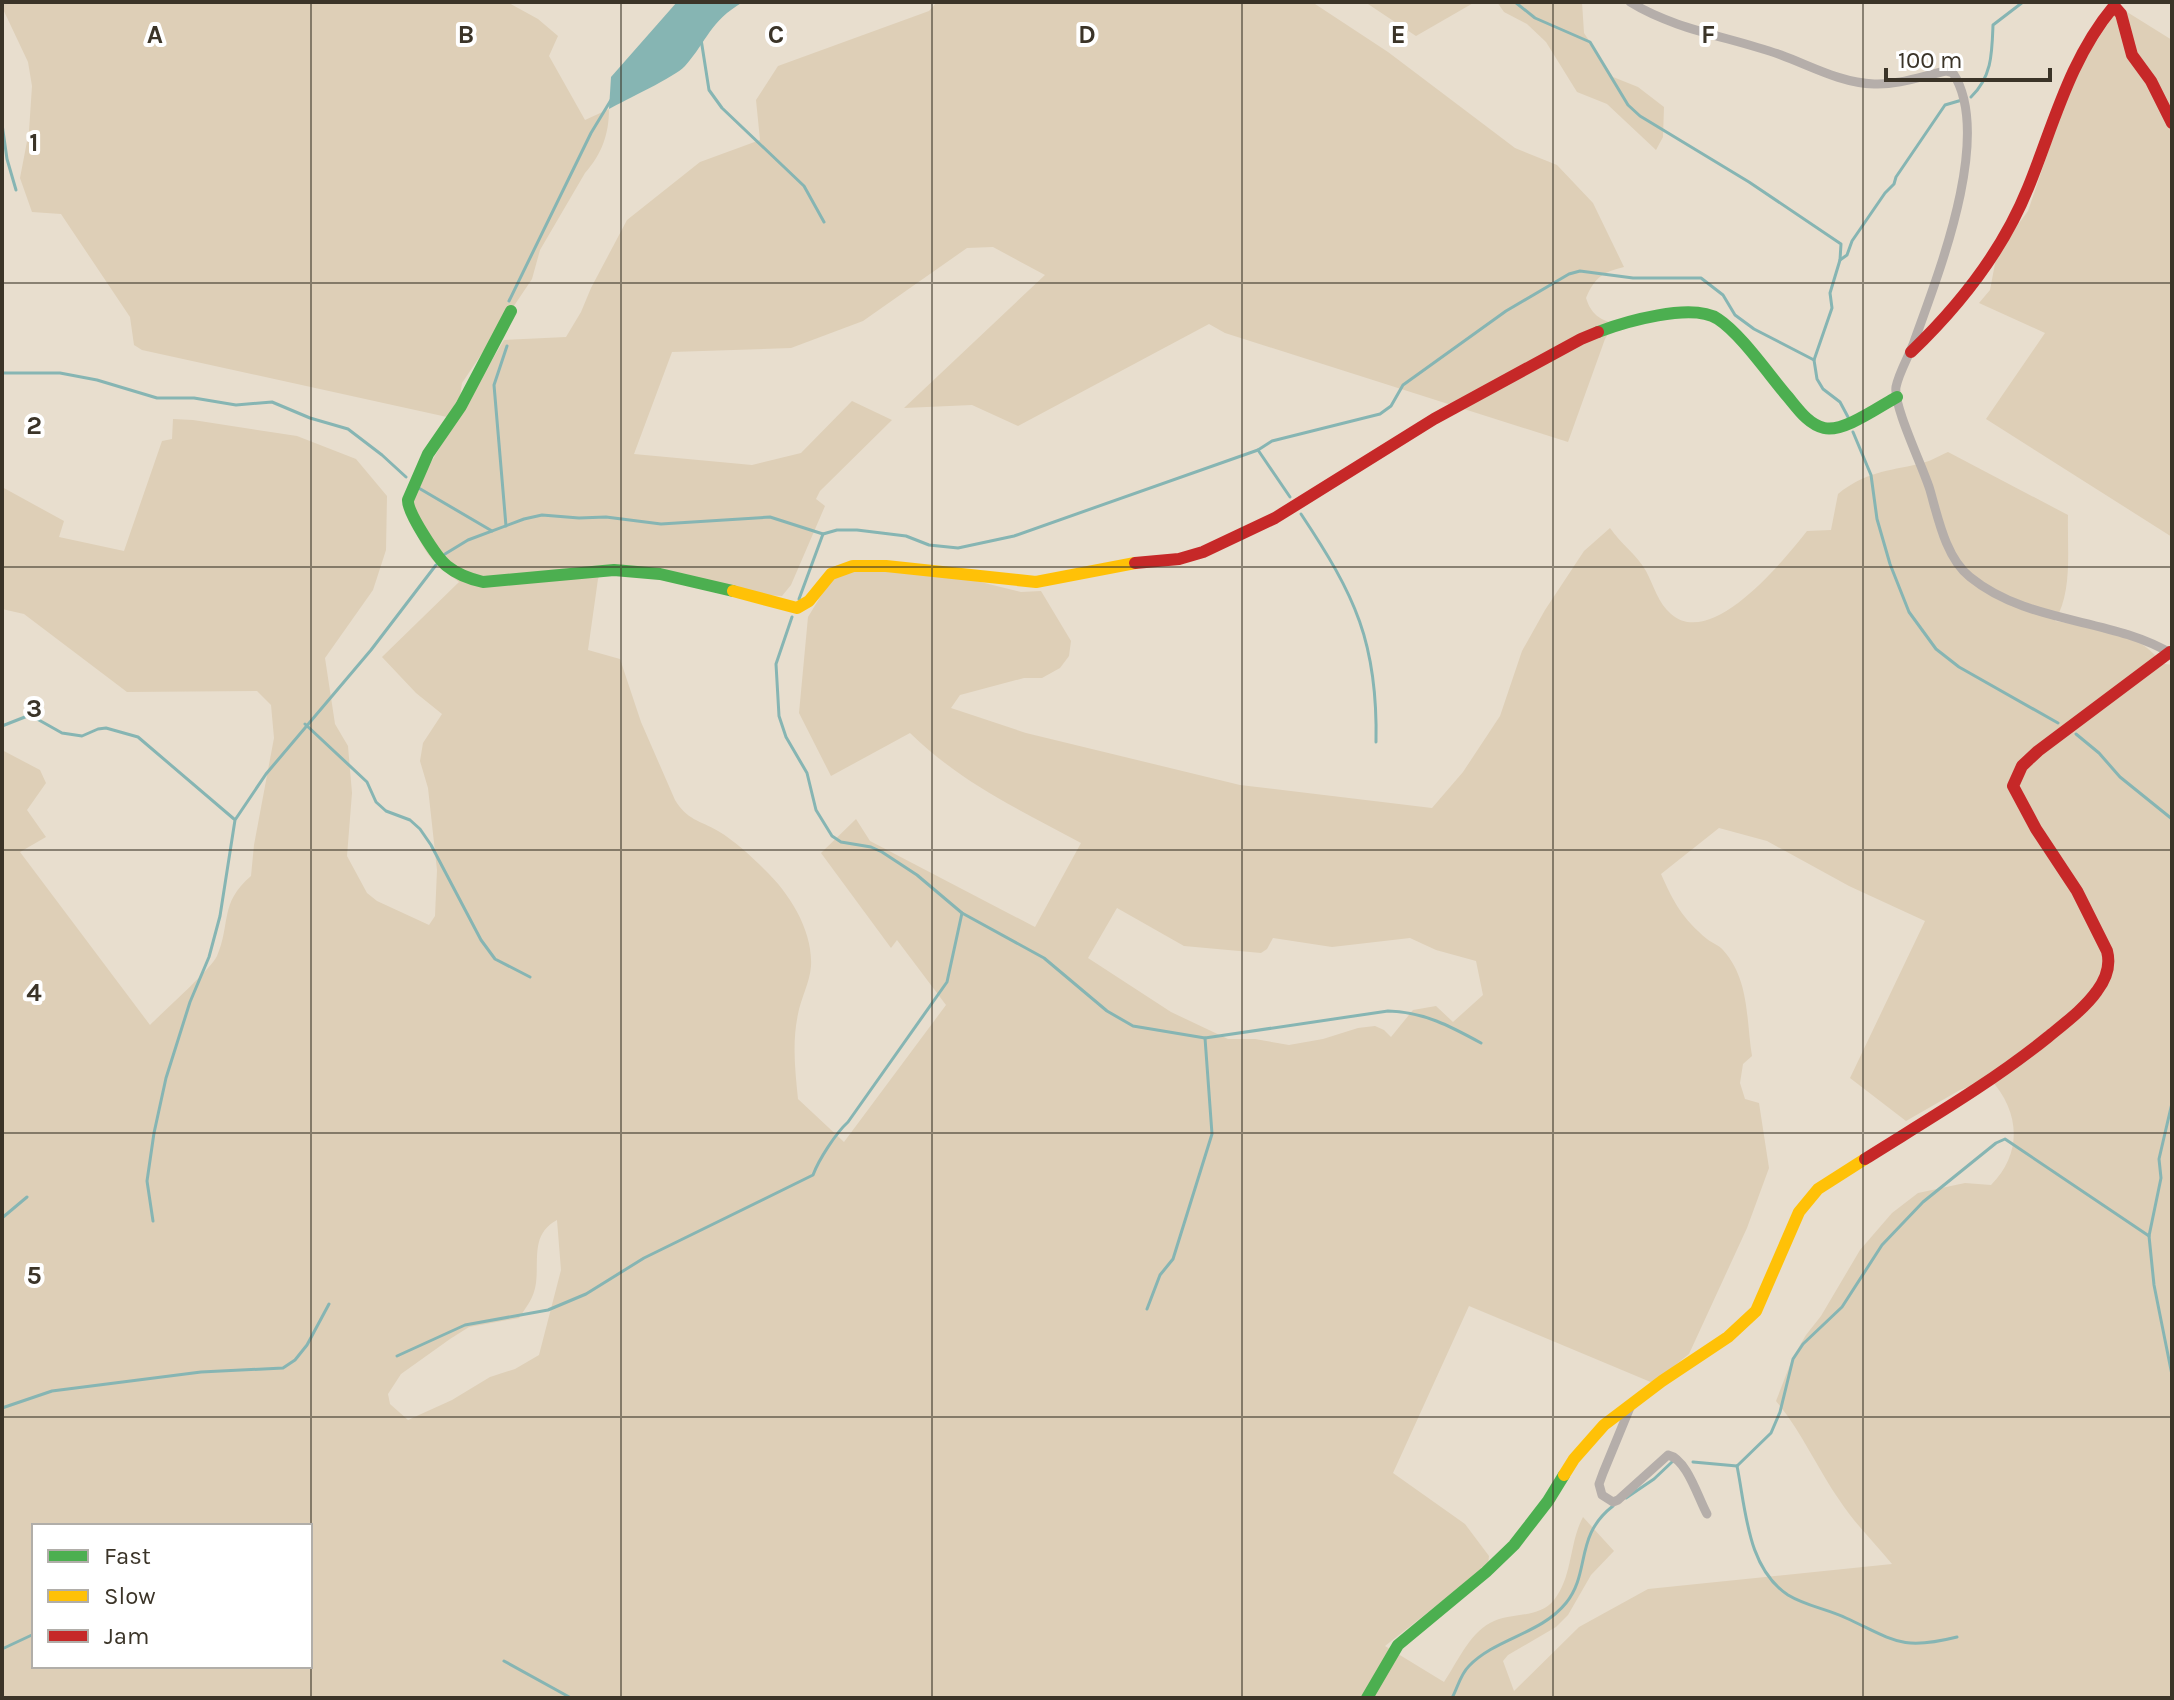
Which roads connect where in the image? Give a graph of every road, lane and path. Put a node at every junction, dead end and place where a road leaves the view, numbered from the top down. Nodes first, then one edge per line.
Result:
1 (1630, 2) edge
2 (2116, 4) edge
3 (2172, 123) edge
4 (511, 311) dead end
5 (1911, 352) junction
6 (1897, 397) junction
7 (2171, 653) edge
8 (1633, 1402) junction
9 (1707, 1514) dead end
10 (1367, 1698) edge

1 - 5 street
2 - 3 street
2 - 5 street
4 - 6 street
5 - 6 street
6 - 7 street
7 - 8 street
8 - 9 street
8 - 10 street

